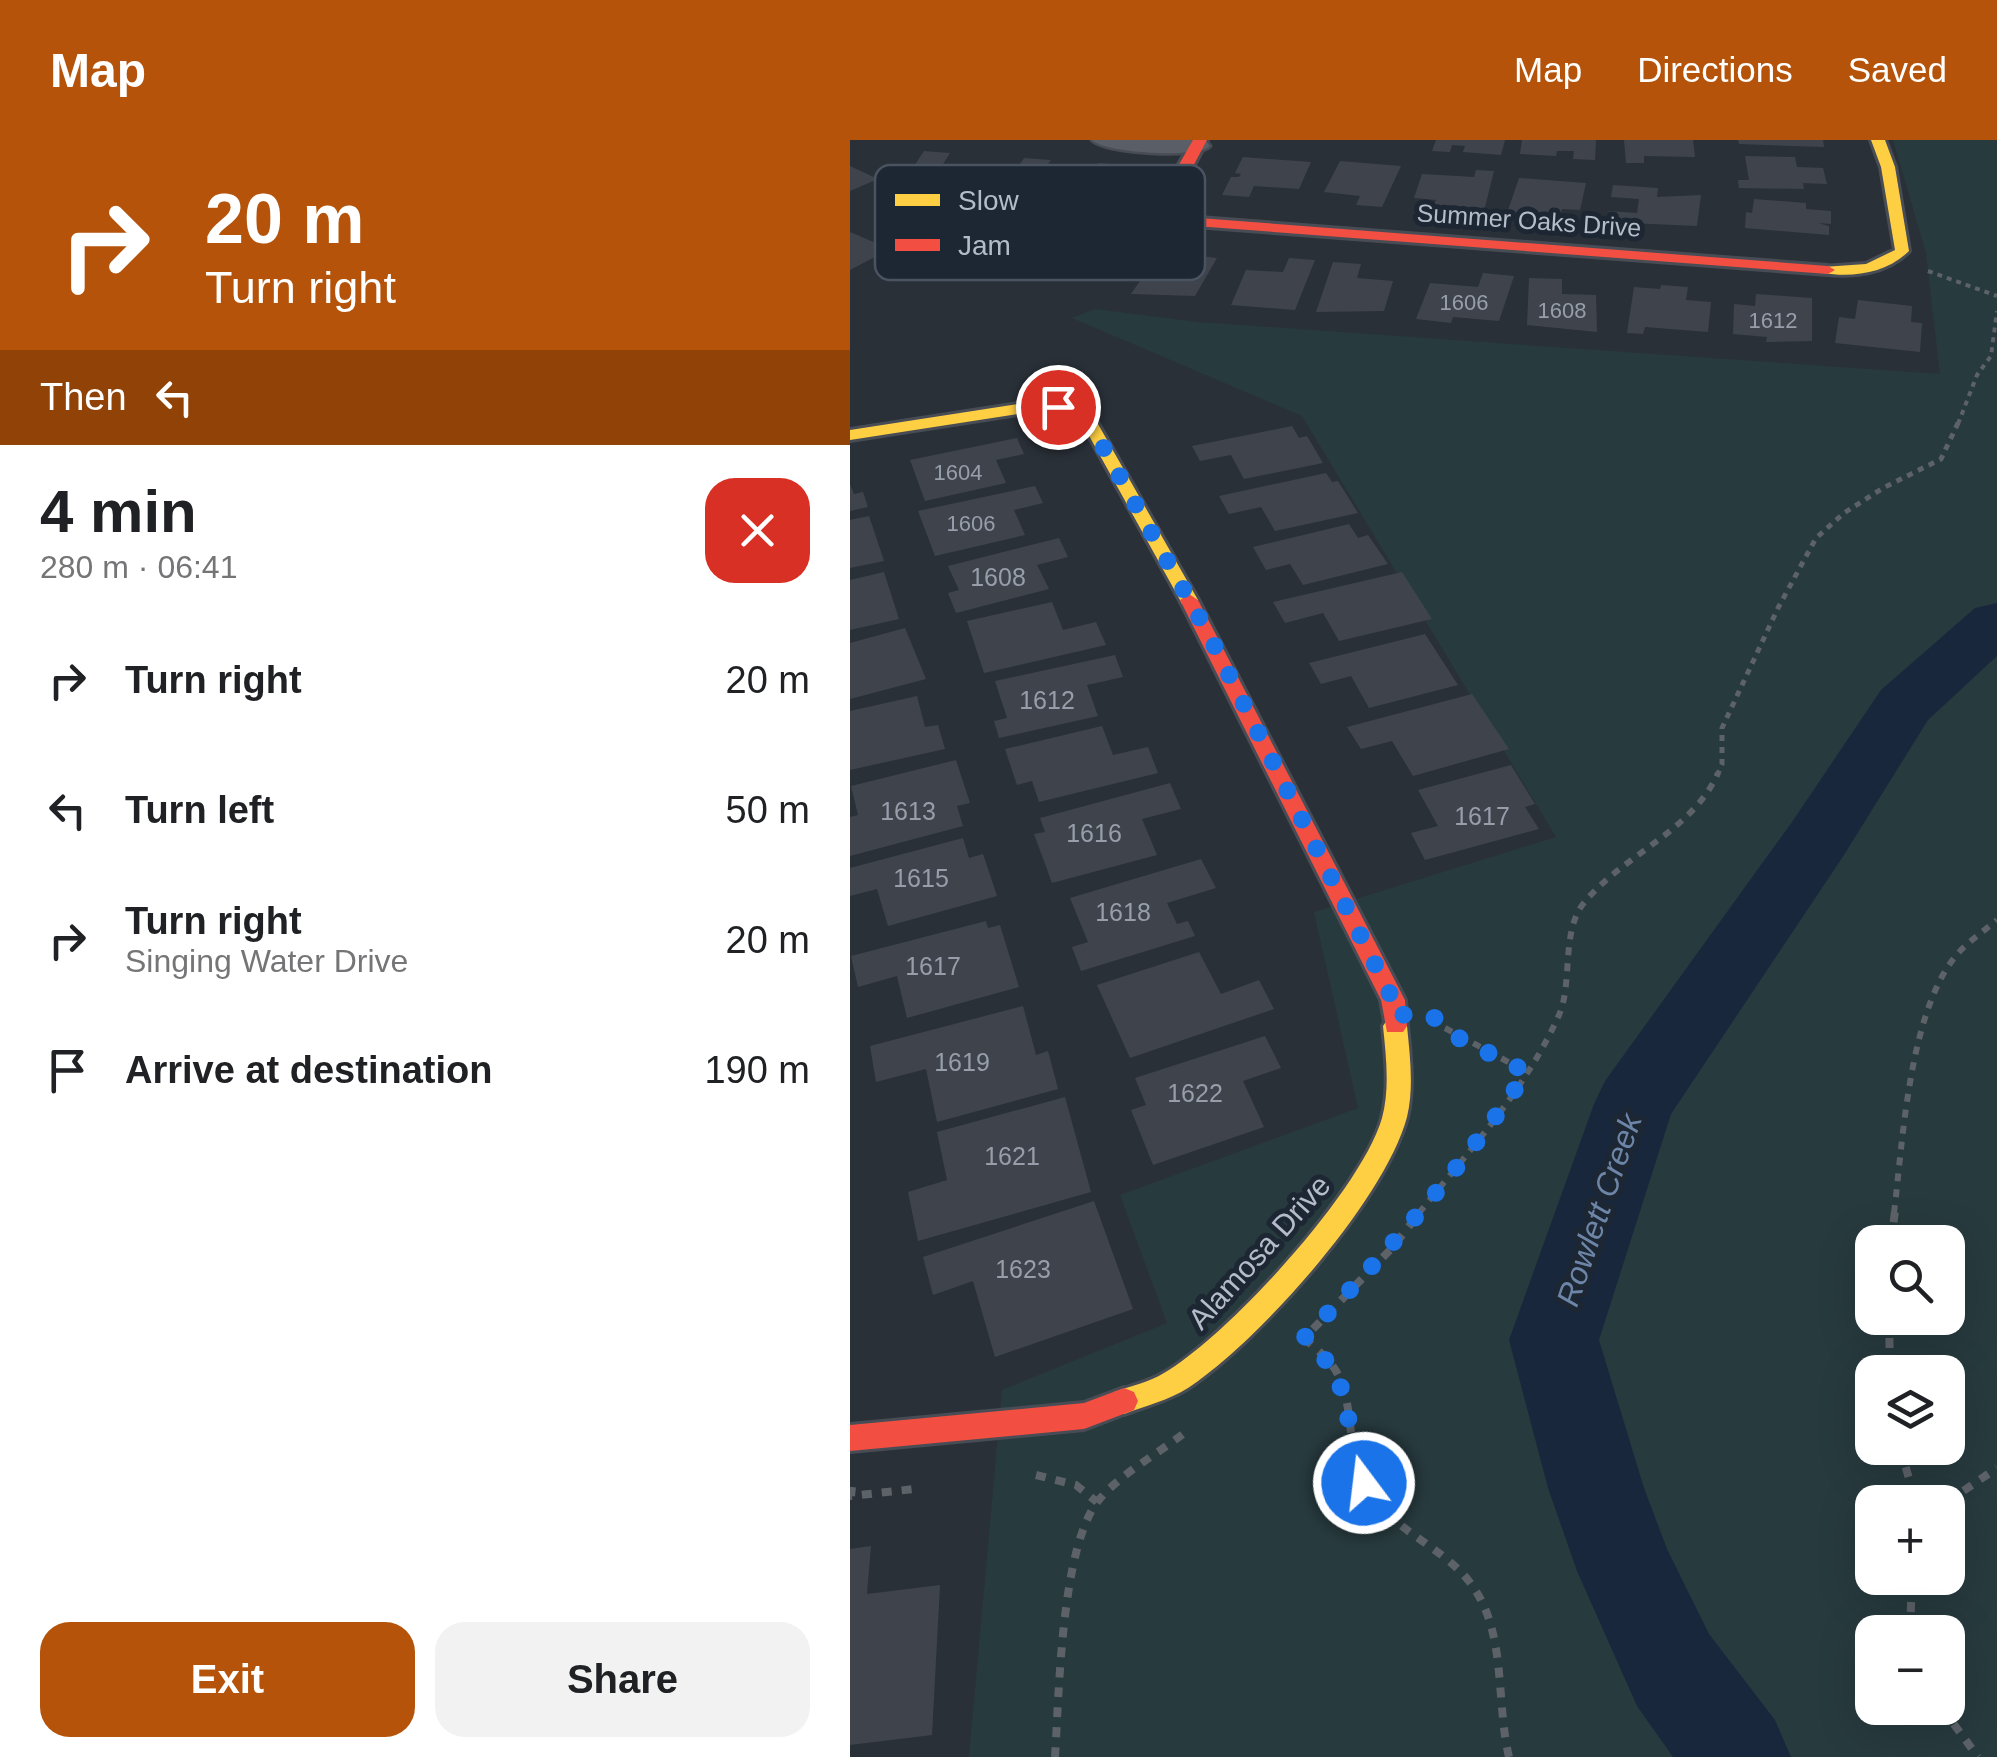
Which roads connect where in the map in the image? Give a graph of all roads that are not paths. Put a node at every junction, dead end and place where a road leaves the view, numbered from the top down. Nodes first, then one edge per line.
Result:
1 (1106, 140) edge
2 (1878, 140) edge
3 (1199, 143) edge
4 (1186, 165) edge
5 (1205, 225) edge
6 (850, 435) edge
7 (850, 1438) edge

1 - 3 street
2 - 5 street, Summer Oaks Drive
3 - 4 street, Summer Oaks Drive
6 - 7 street, Alamosa Drive

